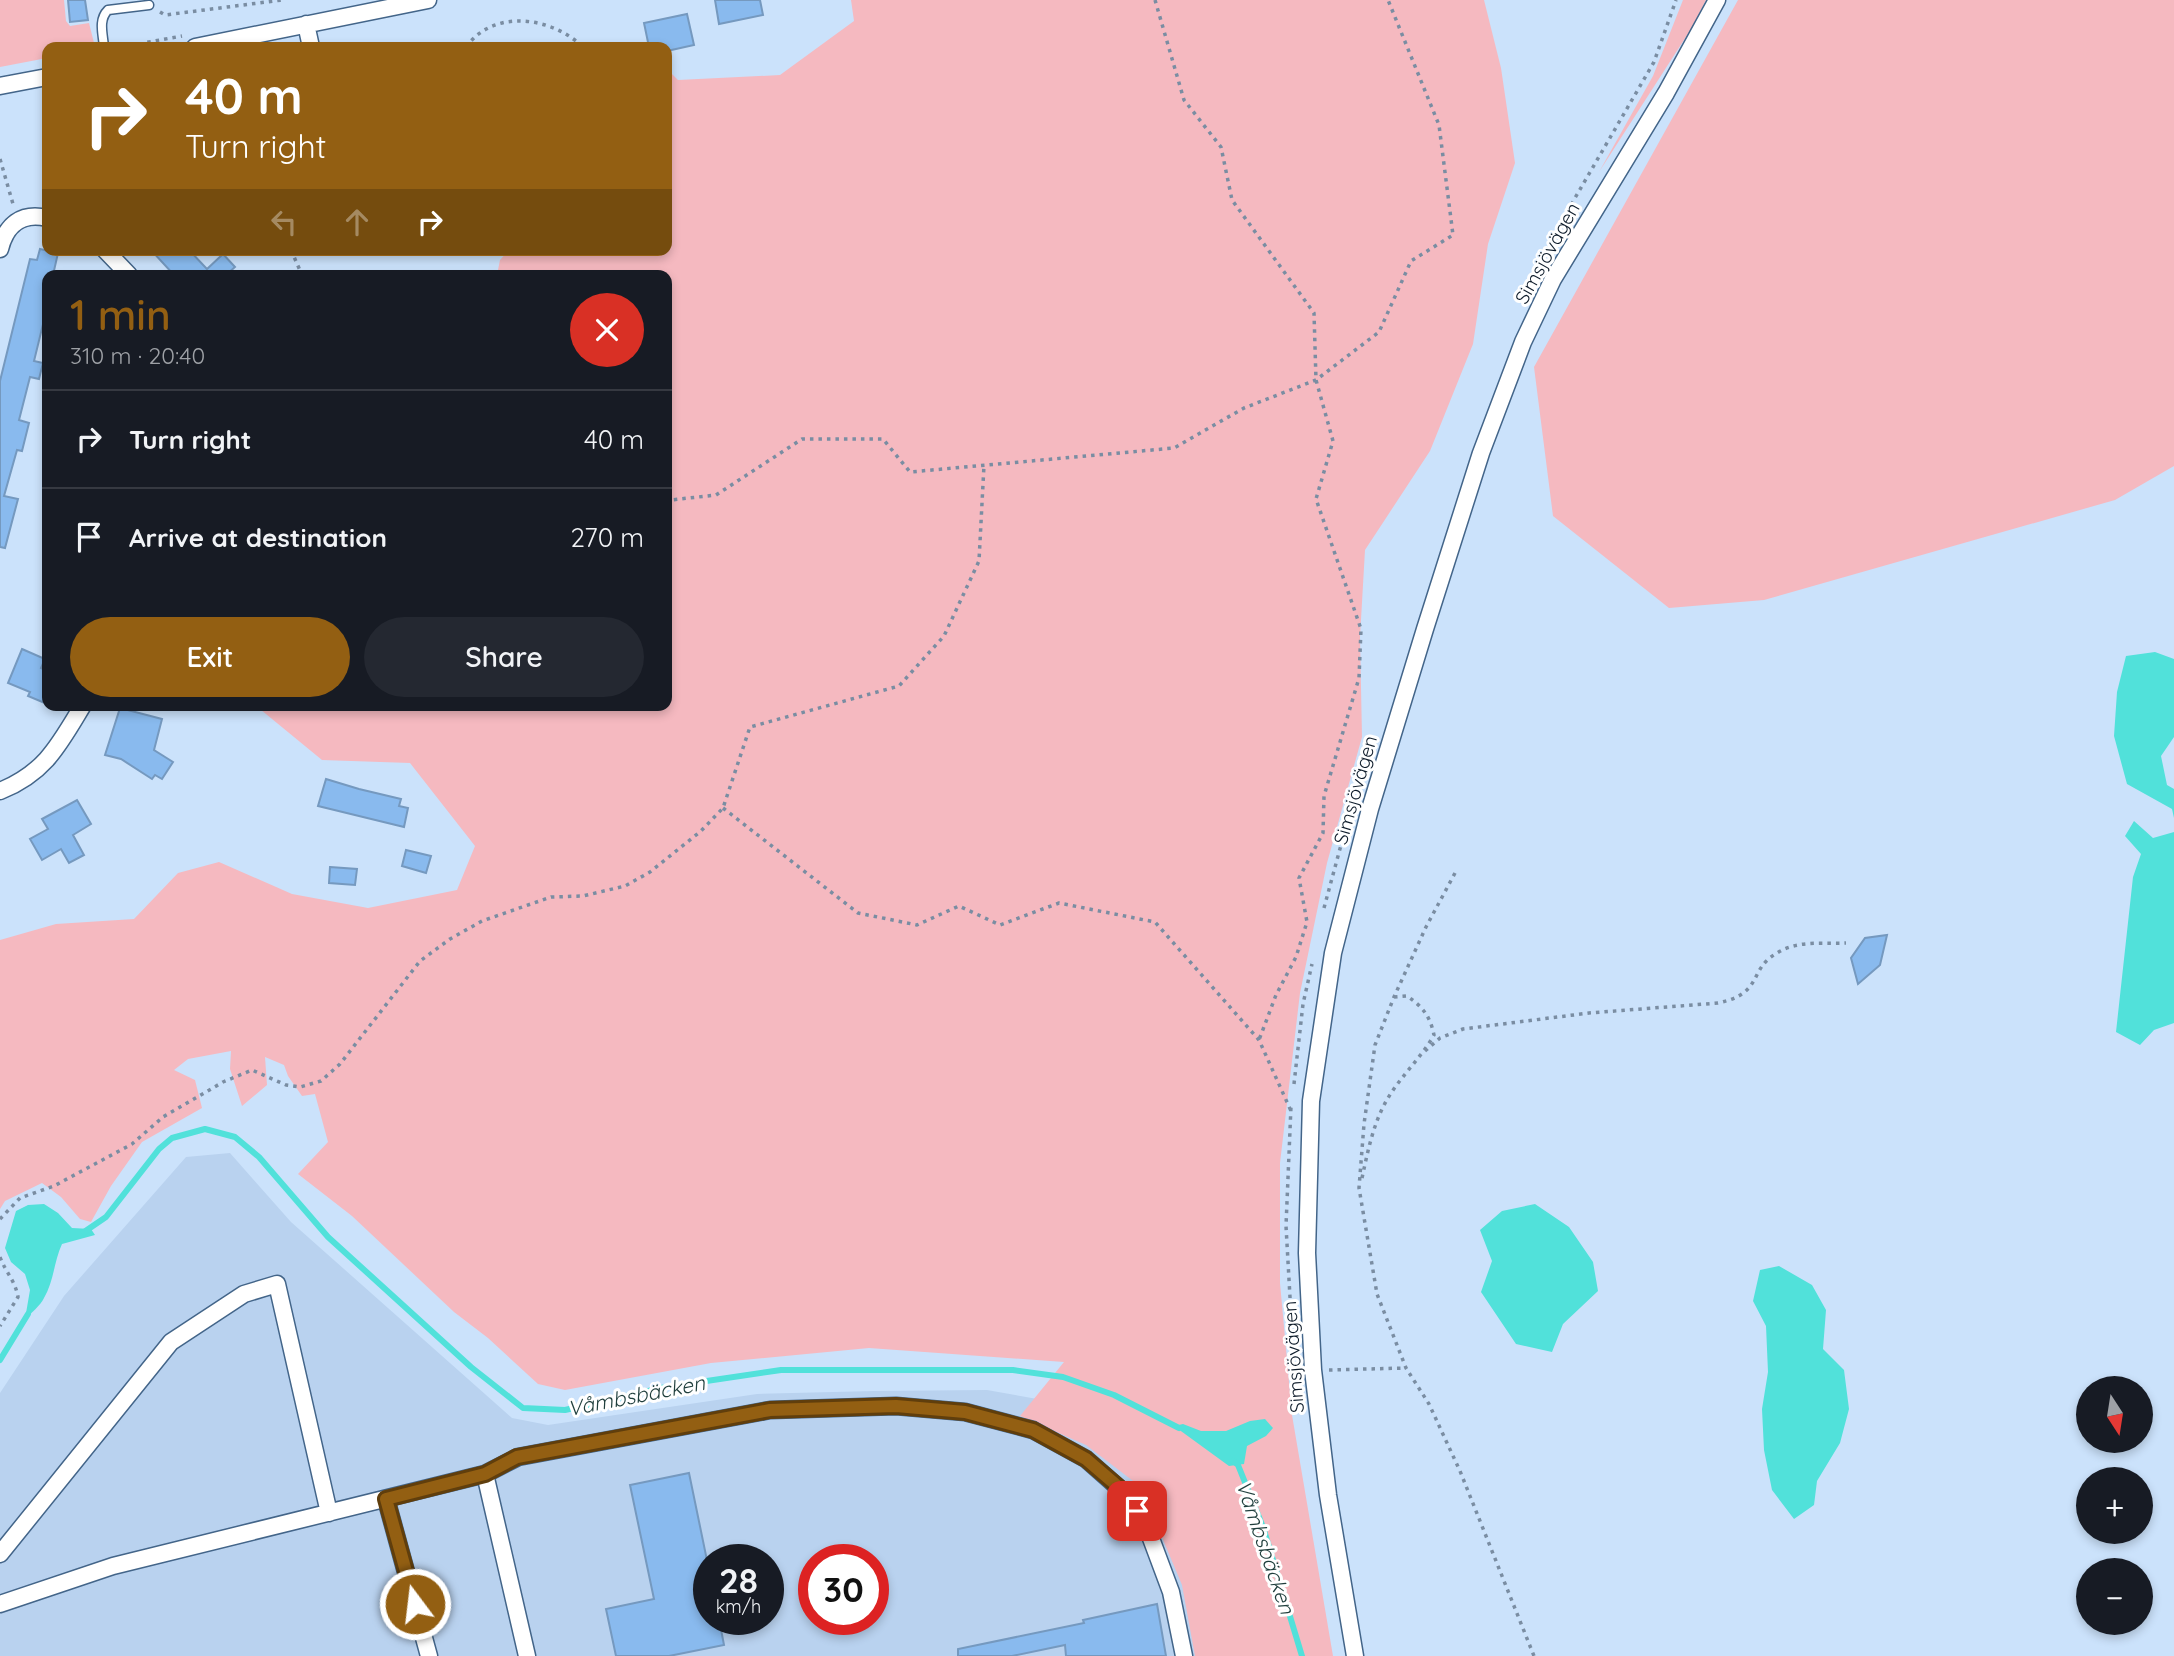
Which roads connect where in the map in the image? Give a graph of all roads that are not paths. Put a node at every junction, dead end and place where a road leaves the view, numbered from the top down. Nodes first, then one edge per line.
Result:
1 (1717, 0) edge
2 (421, 1) edge
3 (149, 5) road end
4 (306, 24) junction
5 (104, 42) edge
6 (219, 42) edge
7 (310, 42) edge
8 (42, 78) edge
9 (0, 86) edge
10 (42, 218) edge
11 (0, 250) edge
12 (110, 256) edge
13 (124, 270) edge
14 (79, 711) edge
15 (0, 791) edge
16 (485, 1474) junction
17 (386, 1499) junction
18 (329, 1513) junction
19 (0, 1555) edge
20 (0, 1604) edge
21 (429, 1656) edge
22 (527, 1656) edge
23 (1184, 1656) edge
24 (1356, 1656) edge

1 - 24 street, Simsjövägen
2 - 4 street
3 - 5 lane
4 - 6 street
4 - 7 street
8 - 9 street
10 - 11 street
12 - 13 street
14 - 15 street
16 - 17 street
16 - 22 street
16 - 23 street
17 - 18 street
17 - 21 street
18 - 19 street
18 - 20 street

